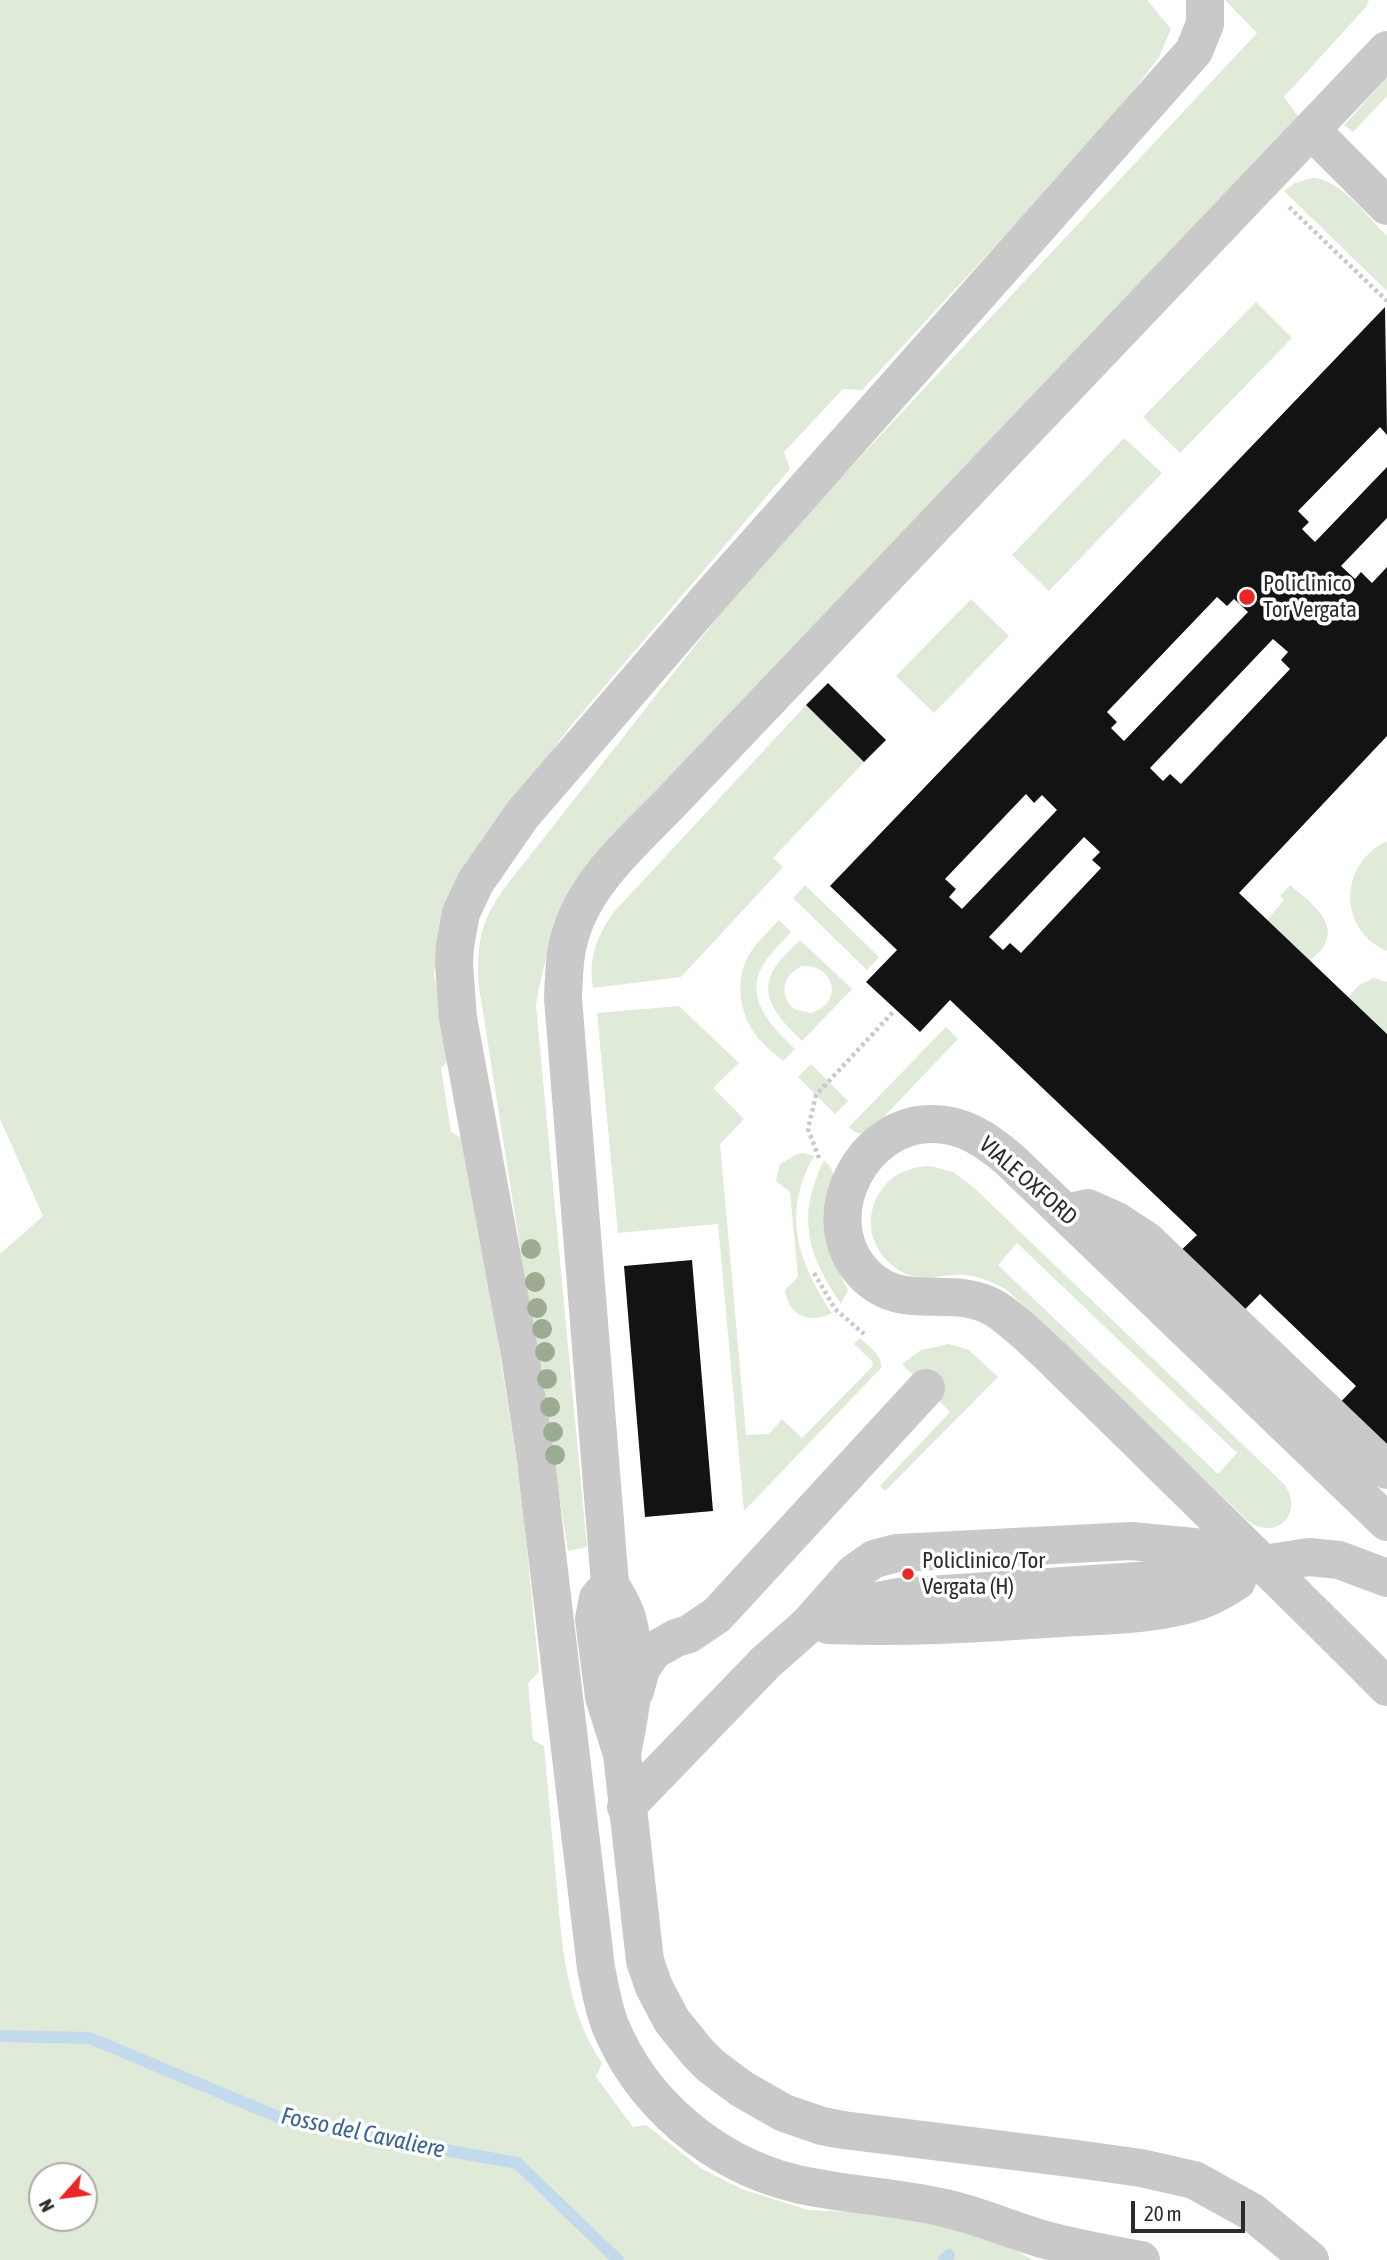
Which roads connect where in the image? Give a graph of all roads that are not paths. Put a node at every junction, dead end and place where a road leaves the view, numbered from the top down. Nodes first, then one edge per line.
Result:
1 (1205, 0) edge
2 (1387, 50) edge
3 (1311, 130) junction
4 (1387, 206) edge
5 (1065, 1213) junction
6 (926, 1388) dead end
7 (1387, 1470) edge
8 (1387, 1522) edge
9 (1264, 1563) junction
10 (1387, 1578) edge
11 (610, 1606) junction
12 (808, 1625) junction
13 (676, 1638) junction
14 (1387, 1687) edge
15 (633, 1696) junction
16 (622, 1754) junction
17 (626, 1807) junction
18 (1141, 2260) edge
19 (1310, 2260) edge

1 - 18 lane
2 - 3 lane
3 - 4 lane
3 - 11 lane
5 - 7 lane
5 - 8 lane, VIALE OXFORD
5 - 9 lane, VIALE OXFORD
6 - 13 lane
9 - 10 lane
9 - 12 lane
9 - 12 lane
9 - 14 lane, VIALE OXFORD
11 - 13 lane
11 - 15 lane
11 - 16 lane
12 - 17 lane
13 - 15 lane
15 - 16 lane
16 - 17 lane
17 - 19 lane

